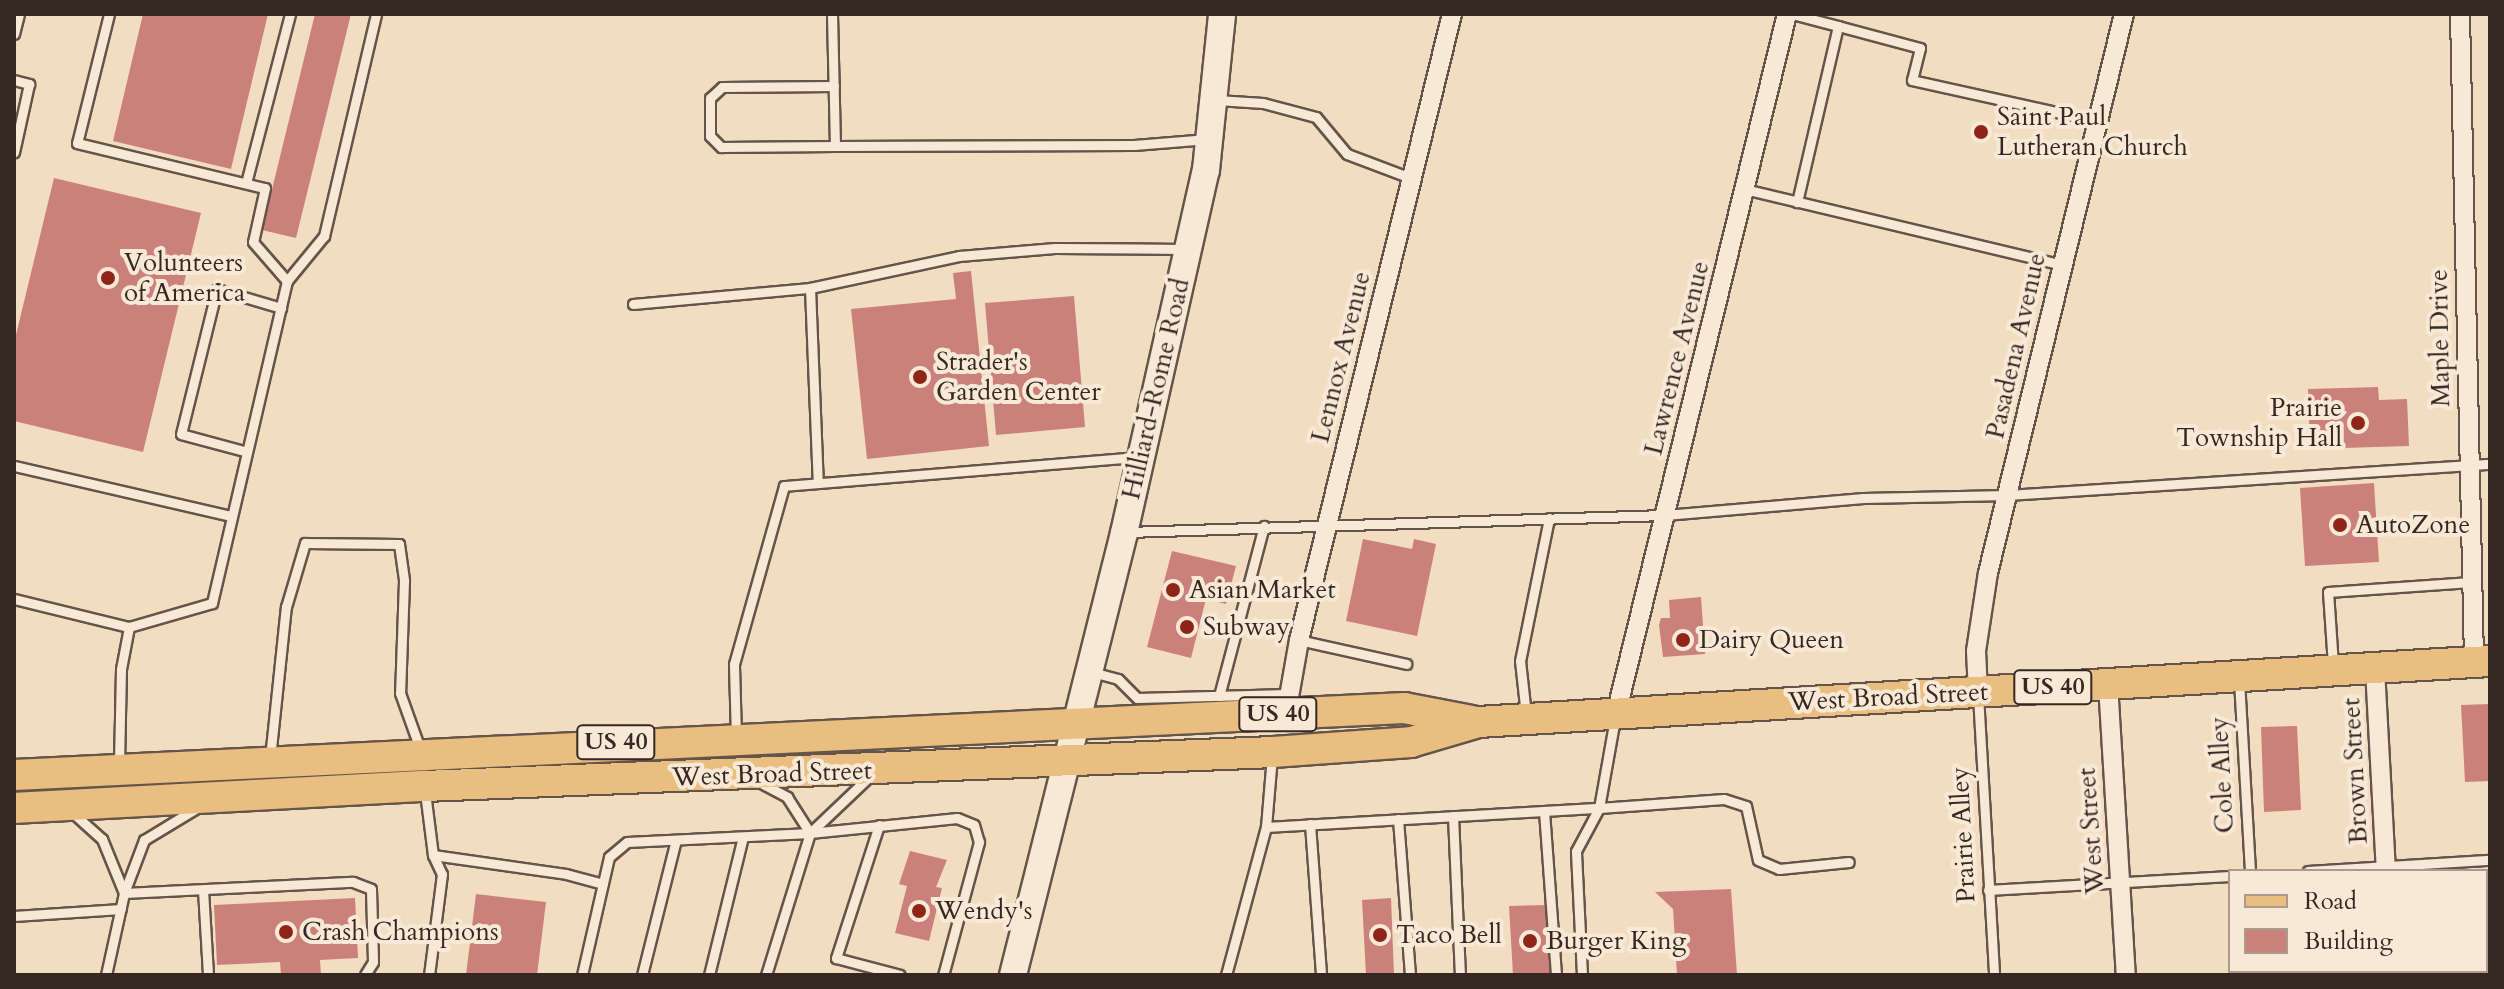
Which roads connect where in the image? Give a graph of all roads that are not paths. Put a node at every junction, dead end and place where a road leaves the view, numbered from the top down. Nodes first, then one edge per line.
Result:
1 (19, 14) edge
2 (109, 14) edge
3 (290, 14) edge
4 (376, 14) edge
5 (832, 14) edge
6 (1222, 14) edge
7 (1452, 14) edge
8 (1789, 14) edge
9 (2124, 14) edge
10 (2460, 14) edge
11 (1838, 26) junction
12 (14, 34) edge
13 (14, 80) edge
14 (834, 86) junction
15 (1214, 100) junction
16 (2097, 121) junction
17 (1209, 139) junction
18 (835, 146) junction
19 (14, 152) edge
20 (1411, 178) junction
21 (246, 183) junction
22 (1744, 189) junction
23 (1797, 202) junction
24 (1188, 249) junction
25 (2062, 265) junction
26 (287, 281) junction
27 (810, 288) junction
28 (633, 304) dead end
29 (281, 308) junction
30 (244, 451) junction
31 (1141, 457) junction
32 (2490, 464) edge
33 (2468, 465) junction
34 (14, 466) edge
35 (818, 483) junction
36 (2008, 495) junction
37 (1665, 515) junction
38 (230, 516) junction
39 (1549, 518) junction
40 (1327, 523) junction
41 (1264, 526) junction
42 (1124, 533) junction
43 (2471, 582) junction
44 (14, 599) edge
45 (129, 627) junction
46 (1299, 640) junction
47 (2482, 661) edge
48 (1406, 664) dead end
49 (2375, 669) junction
50 (1090, 671) junction
51 (2334, 671) junction
52 (2238, 677) junction
53 (2108, 684) junction
54 (1978, 692) junction
55 (1219, 696) junction
56 (1287, 704) junction
57 (1616, 714) junction
58 (1526, 719) junction
59 (1478, 722) junction
60 (1076, 726) junction
61 (736, 737) junction
62 (1273, 752) junction
63 (270, 761) junction
64 (1069, 761) junction
65 (423, 769) junction
66 (875, 771) junction
67 (14, 775) edge
68 (745, 775) junction
69 (118, 786) junction
70 (220, 797) junction
71 (61, 806) junction
72 (14, 808) edge
73 (1599, 808) junction
74 (1544, 811) junction
75 (1453, 816) junction
76 (1398, 819) junction
77 (1310, 824) junction
78 (879, 825) junction
79 (1266, 827) junction
80 (810, 833) junction
81 (743, 837) junction
82 (676, 840) junction
83 (433, 855) junction
84 (2490, 860) edge
85 (1849, 862) dead end
86 (2386, 868) edge
87 (2250, 869) edge
88 (2360, 869) edge
89 (2228, 876) edge
90 (2120, 880) junction
91 (603, 884) junction
92 (203, 890) junction
93 (1988, 890) junction
94 (124, 893) junction
95 (121, 909) junction
96 (14, 916) edge
97 (106, 975) edge
98 (208, 975) edge
99 (365, 975) edge
100 (429, 975) edge
101 (582, 975) edge
102 (642, 975) edge
103 (709, 975) edge
104 (766, 975) edge
105 (900, 975) edge
106 (943, 975) edge
107 (1013, 975) edge
108 (1226, 975) edge
109 (1321, 975) edge
110 (1410, 975) edge
111 (1460, 975) edge
112 (1556, 975) edge
113 (1582, 975) edge
114 (1994, 975) edge
115 (2126, 975) edge

1 - 12 lane
2 - 21 lane
3 - 21 lane
4 - 26 lane
5 - 14 lane
6 - 15 main road, Hilliard-Rome Road
7 - 20 street, Lennox Avenue
8 - 11 lane
8 - 22 street, Lawrence Avenue
9 - 16 street, Pasadena Avenue
10 - 33 street, Maple Drive
11 - 16 lane
11 - 23 lane
13 - 19 lane
14 - 18 lane
14 - 18 lane
15 - 17 main road, Hilliard-Rome Road
15 - 20 lane
16 - 25 street, Pasadena Avenue
17 - 18 lane
17 - 24 main road, Hilliard-Rome Road
20 - 40 street, Lennox Avenue
21 - 26 lane
22 - 23 lane
22 - 37 street, Lawrence Avenue
23 - 25 lane
24 - 27 lane
24 - 31 main road, Hilliard-Rome Road
25 - 36 street, Pasadena Avenue
26 - 29 lane
27 - 28 lane
27 - 35 lane
29 - 30 lane
29 - 30 lane
30 - 38 lane
31 - 35 lane
31 - 42 main road, Hilliard-Rome Road
32 - 33 lane
33 - 36 lane
33 - 43 street, Maple Drive
34 - 38 lane
35 - 61 lane
36 - 37 lane
36 - 54 street, Pasadena Avenue
37 - 39 lane
37 - 57 street, Lawrence Avenue
38 - 45 lane
39 - 40 lane
39 - 58 lane
40 - 41 lane
40 - 46 street, Lennox Avenue
41 - 42 lane
41 - 55 lane
42 - 50 main road, Hilliard-Rome Road
43 - 47 street, Maple Drive
43 - 51 lane
44 - 45 lane
45 - 69 lane
46 - 48 lane
46 - 56 street, Lennox Avenue
47 - 49 main road, West Broad Street / US 40
49 - 51 main road, West Broad Street / US 40
49 - 86 street, Brown Street
50 - 55 lane
50 - 60 main road, Hilliard-Rome Road
51 - 52 main road, West Broad Street / US 40
52 - 53 main road, West Broad Street / US 40
52 - 87 lane, Cole Alley
53 - 54 main road, West Broad Street / US 40
53 - 90 street, West Street
54 - 57 main road, West Broad Street / US 40
54 - 93 lane, Prairie Alley
55 - 56 lane
56 - 59 main road, West Broad Street / US 40
56 - 60 main road, West Broad Street / US 40
57 - 58 main road, West Broad Street / US 40
57 - 73 lane
58 - 59 main road, West Broad Street / US 40
59 - 62 main road, West Broad Street / US 40
60 - 61 main road, West Broad Street / US 40
60 - 64 main road, Hilliard-Rome Road
61 - 65 main road, West Broad Street / US 40
62 - 64 main road, West Broad Street / US 40
62 - 79 lane
63 - 65 main road, West Broad Street / US 40
63 - 65 lane
63 - 69 main road, West Broad Street / US 40
64 - 66 main road, West Broad Street / US 40
64 - 107 main road, Hilliard-Rome Road
65 - 68 main road, West Broad Street / US 40
65 - 70 main road, West Broad Street / US 40
65 - 83 lane
66 - 68 main road, West Broad Street / US 40
66 - 80 lane
67 - 69 main road, West Broad Street / US 40
68 - 80 lane
69 - 70 main road, West Broad Street / US 40
69 - 71 main road, West Broad Street / US 40
70 - 94 lane
71 - 72 main road, West Broad Street / US 40
71 - 94 lane
73 - 74 lane
73 - 85 lane
73 - 113 lane
74 - 75 lane
74 - 112 lane
75 - 76 lane
75 - 111 lane
76 - 77 lane
76 - 110 lane
77 - 79 lane
77 - 109 lane
78 - 80 lane
78 - 105 lane
78 - 106 lane
79 - 108 lane
80 - 81 lane
80 - 104 lane
81 - 82 lane
81 - 103 lane
82 - 91 lane
82 - 102 lane
83 - 91 lane
83 - 100 lane
84 - 86 lane
86 - 88 lane
89 - 90 lane
90 - 93 lane
90 - 115 street, West Street
91 - 101 lane
92 - 94 lane
92 - 98 lane
92 - 99 lane
93 - 114 lane, Prairie Alley
94 - 95 lane
95 - 96 lane
95 - 97 lane

